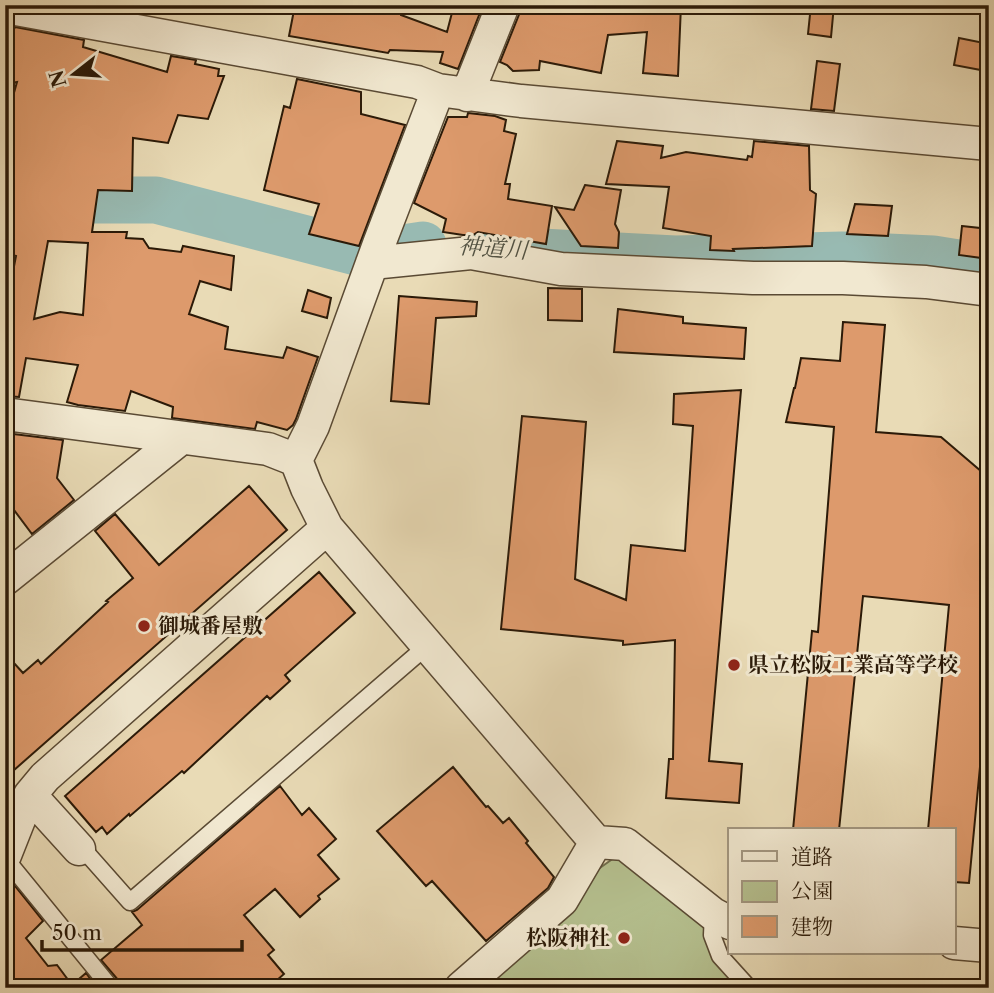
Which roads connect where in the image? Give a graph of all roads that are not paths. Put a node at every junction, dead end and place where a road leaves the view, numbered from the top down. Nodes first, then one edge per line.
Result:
1 (503, 5) edge
2 (5, 7) edge
3 (453, 93) junction
4 (989, 144) edge
5 (375, 256) junction
6 (989, 290) edge
7 (5, 414) edge
8 (181, 438) junction
9 (296, 460) junction
10 (327, 528) junction
11 (7, 576) edge
12 (428, 645) junction
13 (30, 795) junction
14 (596, 842) junction
15 (79, 849) joint
16 (5, 856) edge
17 (721, 918) edge
18 (956, 943) edge
19 (989, 946) edge
20 (111, 988) edge
21 (461, 988) edge
22 (749, 988) edge

1 - 3 street
2 - 3 street
3 - 4 street
3 - 5 street
5 - 6 street
5 - 9 street
7 - 8 street
8 - 9 street
8 - 11 street
9 - 10 street
10 - 12 street
10 - 13 street
12 - 14 street
12 - 15 lane
13 - 15 street
13 - 16 street
14 - 17 street
14 - 21 street
16 - 20 lane
17 - 22 lane
18 - 19 street

